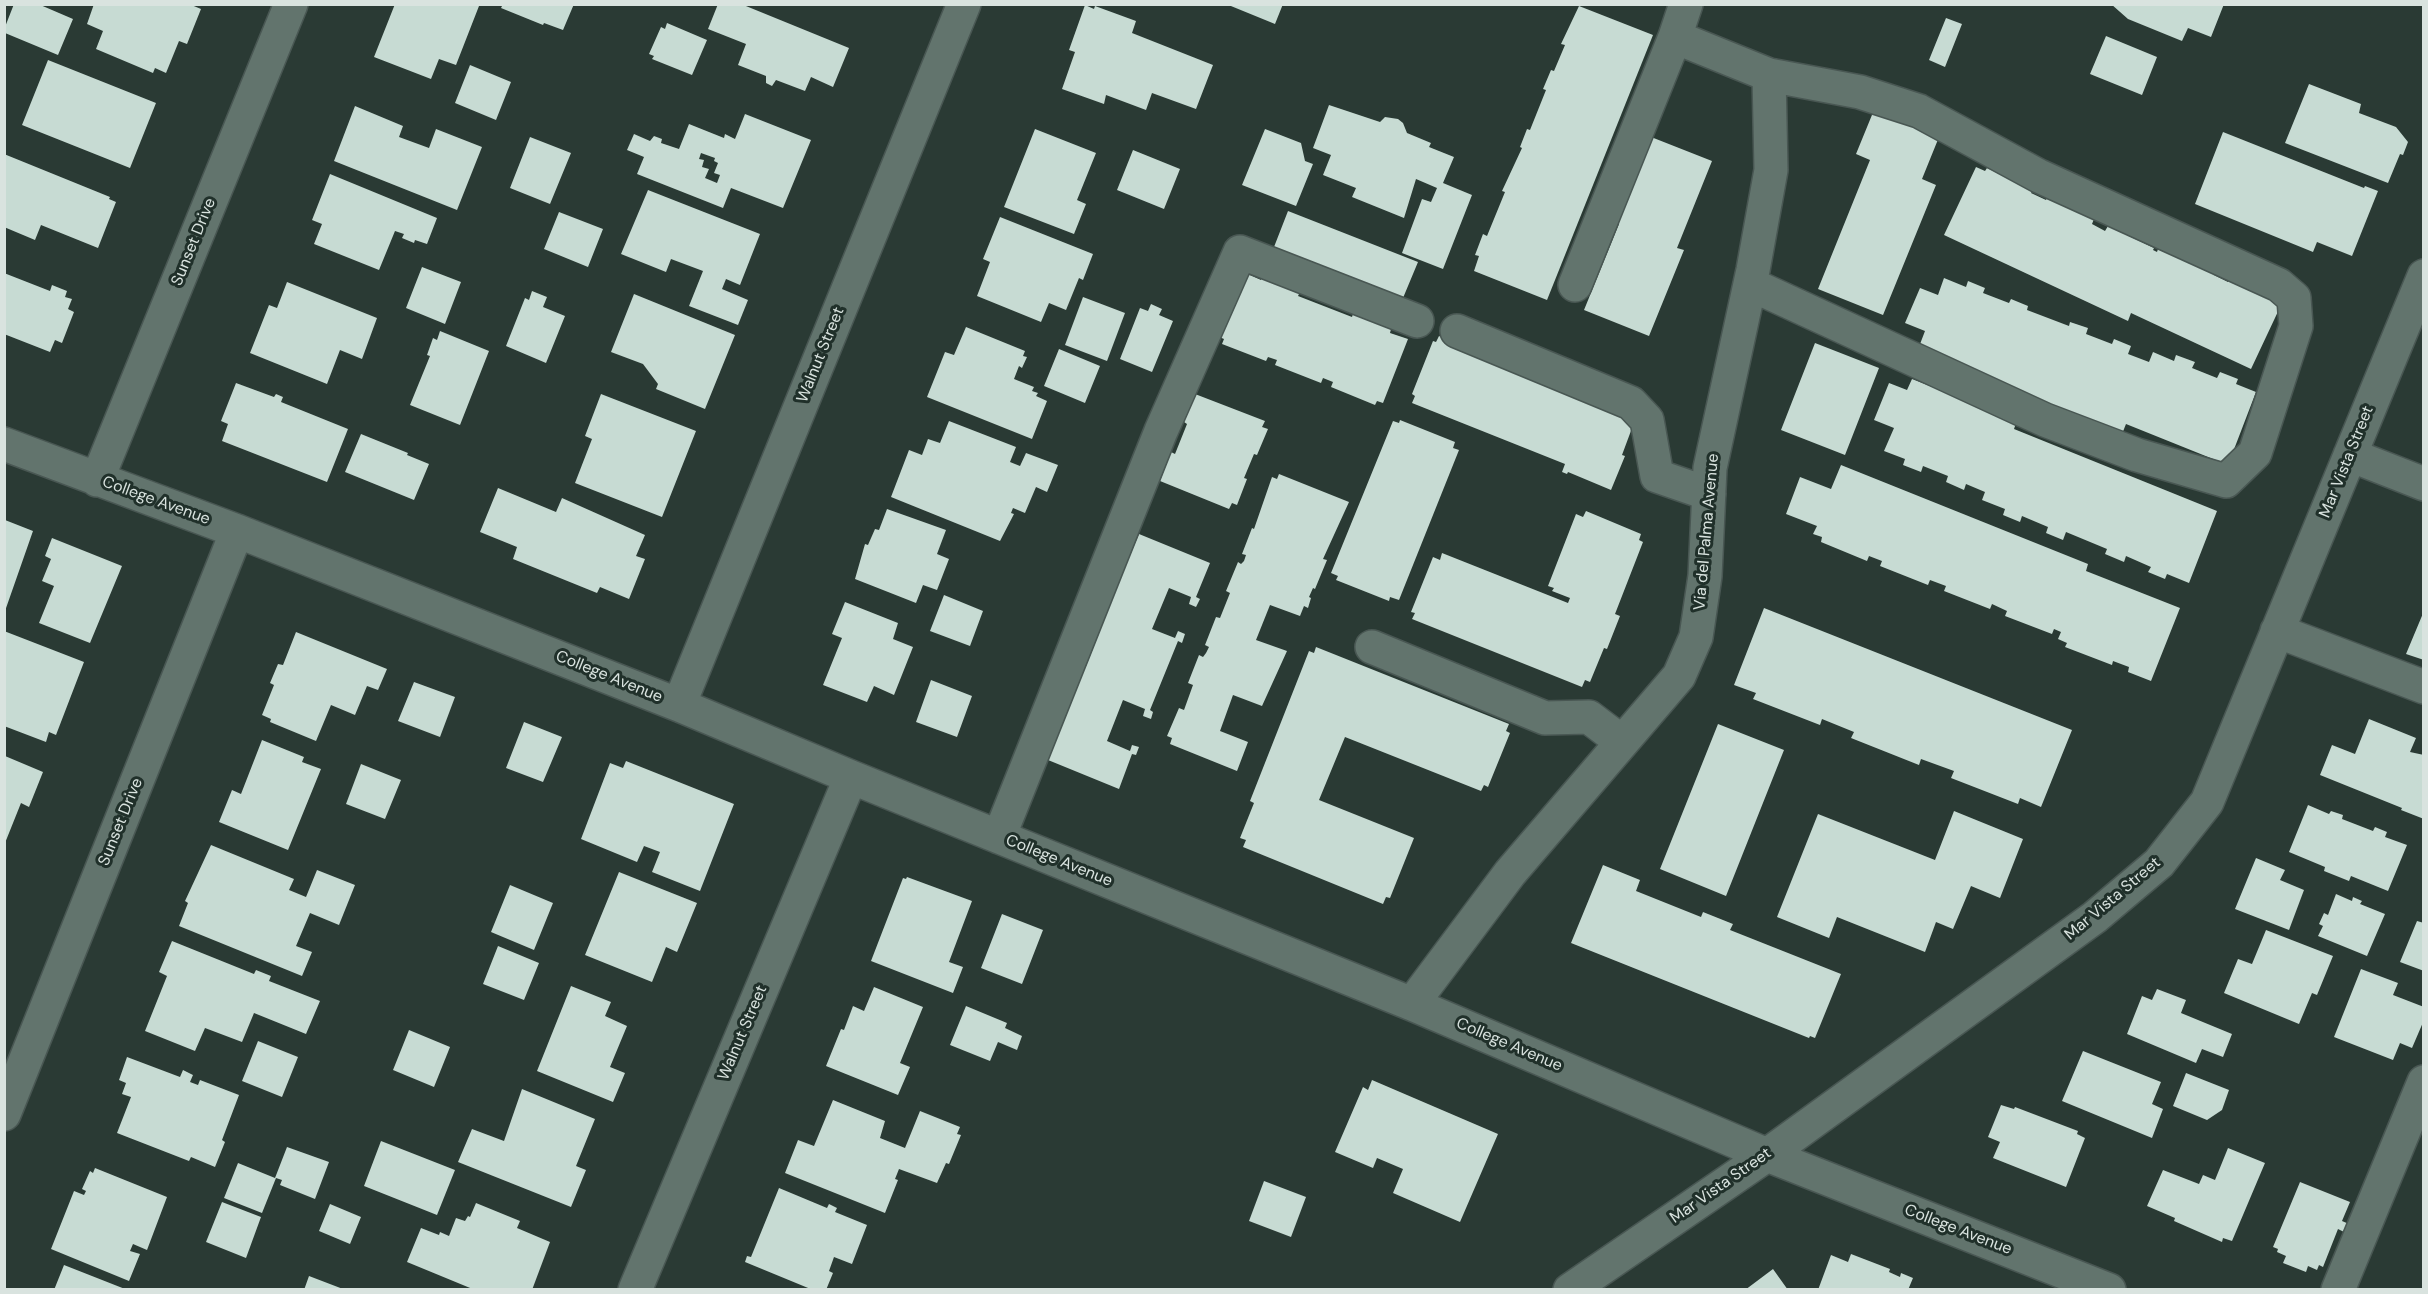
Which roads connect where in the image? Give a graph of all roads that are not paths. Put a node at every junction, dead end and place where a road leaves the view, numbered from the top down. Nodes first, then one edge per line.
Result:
1 (291, 4) edge
2 (964, 4) edge
3 (1686, 4) edge
4 (1675, 37) junction
5 (1769, 75) junction
6 (2424, 276) edge
7 (1750, 284) junction
8 (1575, 285) dead end
9 (1417, 321) dead end
10 (1457, 331) dead end
11 (4, 444) edge
12 (2350, 455) junction
13 (98, 480) junction
14 (2424, 484) edge
15 (1708, 494) junction
16 (237, 531) junction
17 (2277, 631) junction
18 (1372, 647) dead end
19 (2424, 687) edge
20 (679, 705) junction
21 (1622, 742) junction
22 (851, 777) junction
23 (999, 837) junction
24 (1412, 1004) junction
25 (2424, 1082) edge
26 (4, 1114) edge
27 (1767, 1155) junction
28 (635, 1290) edge
29 (1570, 1290) edge
30 (2109, 1290) edge
31 (2338, 1290) edge

1 - 13 street, Sunset Drive
2 - 20 street, Walnut Street
3 - 4 street
4 - 5 street
4 - 8 street
5 - 7 street, Via del Palma Avenue
5 - 7 street
6 - 12 street, Mar Vista Street
7 - 15 street, Via del Palma Avenue
9 - 23 street
10 - 15 street
11 - 13 street, College Avenue
12 - 14 street
12 - 17 street, Mar Vista Street
13 - 16 street, College Avenue
15 - 21 street, Via del Palma Avenue
16 - 20 street, College Avenue
16 - 26 street, Sunset Drive
17 - 19 street
17 - 27 street, Mar Vista Street
18 - 21 street
20 - 22 street, College Avenue
21 - 24 street, Via del Palma Avenue
22 - 23 street, College Avenue
22 - 28 street, Walnut Street
23 - 24 street, College Avenue
24 - 27 street, College Avenue
25 - 31 street
27 - 29 street, Mar Vista Street
27 - 30 street, College Avenue

